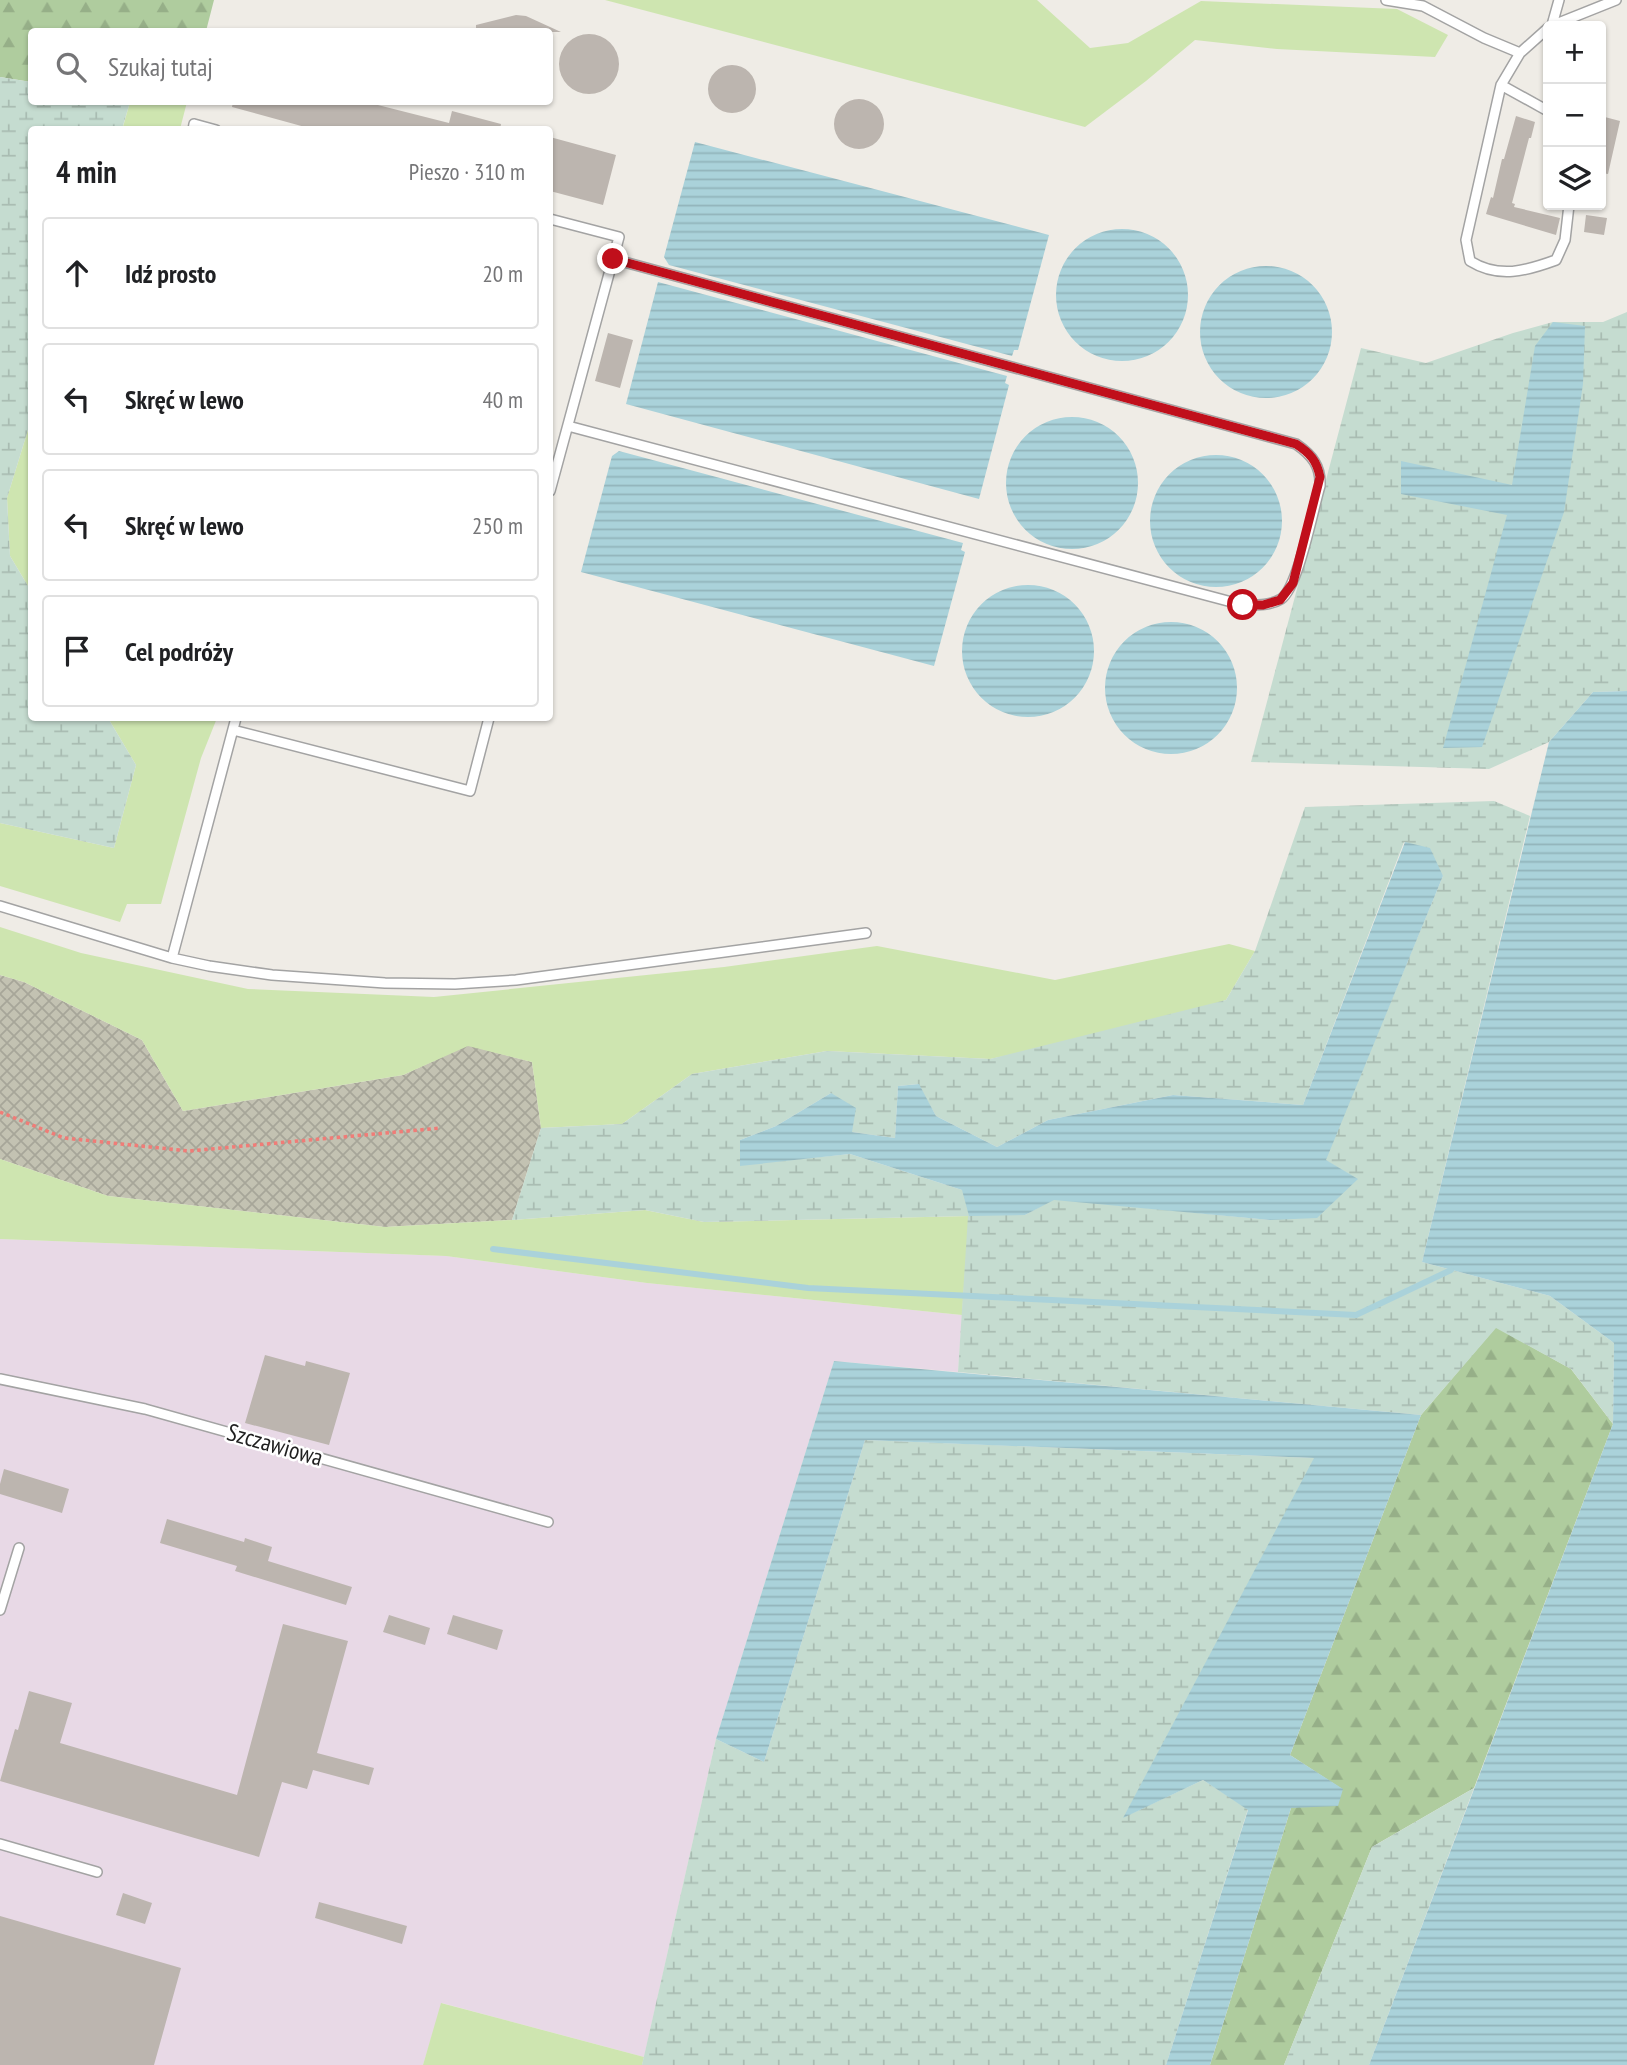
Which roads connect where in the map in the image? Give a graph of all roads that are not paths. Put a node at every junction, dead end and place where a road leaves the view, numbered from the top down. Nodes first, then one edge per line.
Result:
1 (1386, 0) edge
2 (1559, 0) edge
3 (1616, 0) edge
4 (1552, 21) edge
5 (1563, 21) edge
6 (1543, 32) edge
7 (1520, 53) junction
8 (1501, 85) junction
9 (1543, 108) edge
10 (1568, 210) edge
11 (553, 220) edge
12 (613, 259) junction
13 (568, 426) junction
14 (553, 481) edge
15 (235, 721) edge
16 (488, 721) edge
17 (233, 730) junction
18 (0, 906) edge
19 (866, 933) dead end
20 (172, 958) junction
21 (0, 1378) edge
22 (548, 1522) dead end
23 (19, 1548) dead end
24 (0, 1610) edge
25 (0, 1844) edge
26 (97, 1872) dead end

1 - 7 lane
2 - 4 lane
3 - 5 lane
6 - 7 lane
7 - 8 lane
8 - 9 lane
8 - 10 lane
11 - 12 lane
12 - 13 lane
12 - 13 lane
13 - 14 lane
15 - 17 lane
16 - 17 lane
17 - 20 lane
18 - 20 lane
19 - 20 lane
21 - 22 lane, Szczawiowa
23 - 24 lane
25 - 26 lane

